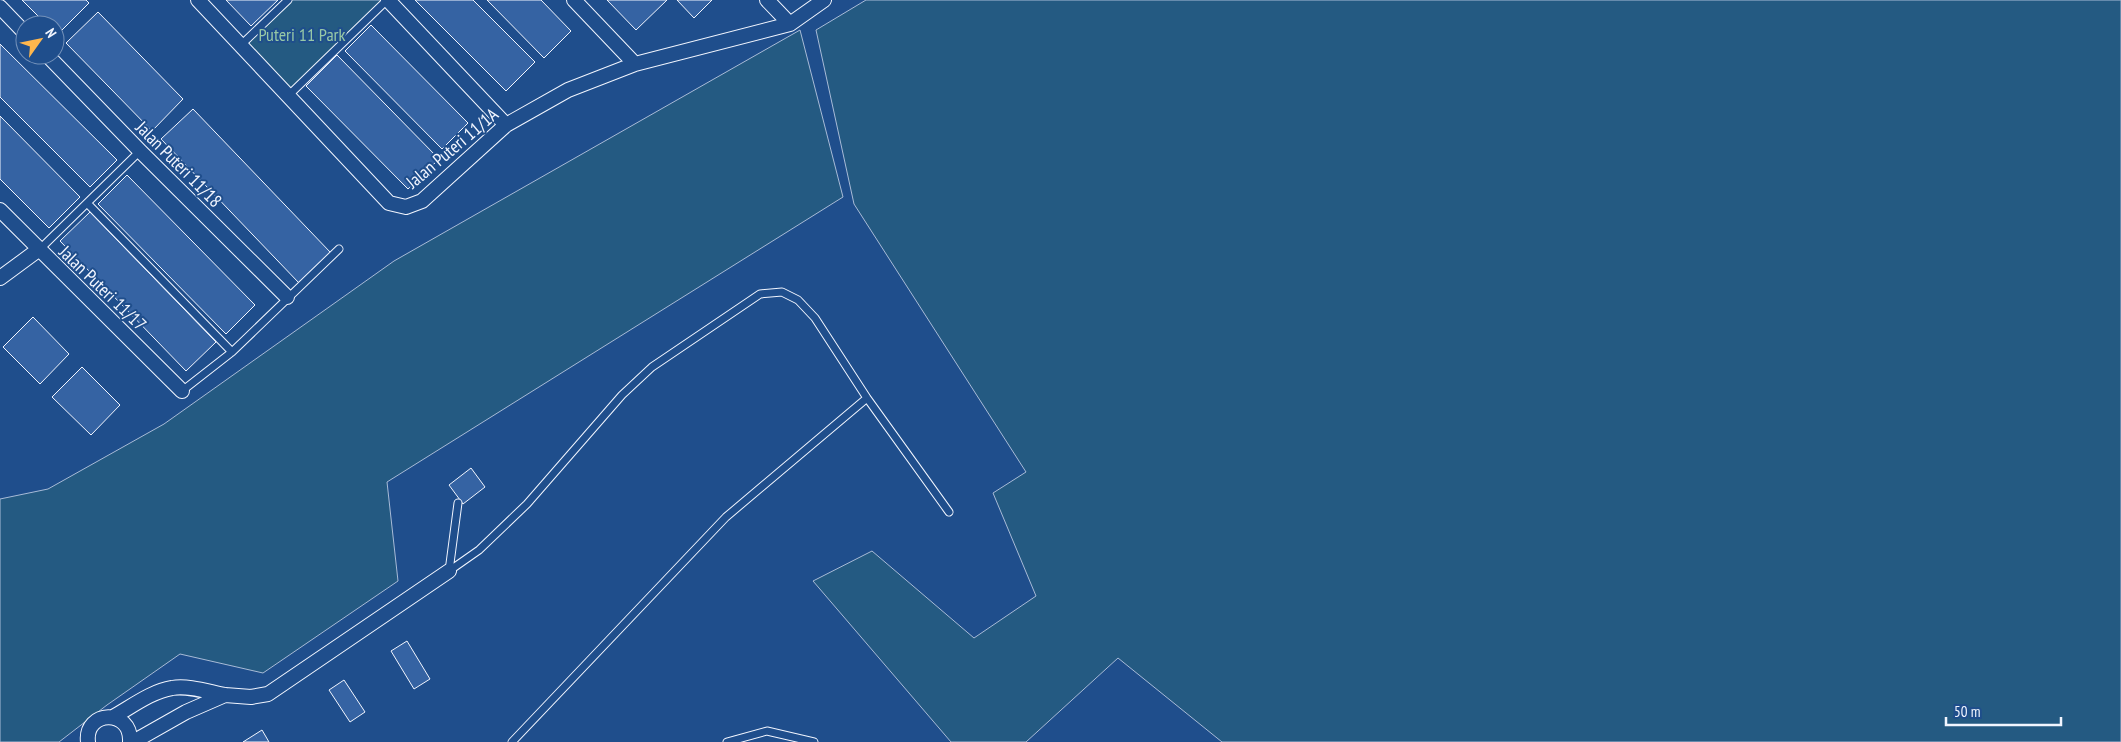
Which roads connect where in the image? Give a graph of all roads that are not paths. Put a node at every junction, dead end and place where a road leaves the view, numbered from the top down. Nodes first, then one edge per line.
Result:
1 (198, 0) edge
2 (288, 0) edge
3 (388, 0) edge
4 (574, 0) edge
5 (767, 0) edge
6 (824, 0) edge
7 (0, 7) edge
8 (15, 23) edge
9 (790, 24) junction
10 (241, 45) junction
11 (635, 64) junction
12 (57, 65) edge
13 (289, 95) junction
14 (506, 125) junction
15 (140, 151) junction
16 (87, 203) junction
17 (0, 210) edge
18 (339, 249) dead end
19 (38, 250) junction
20 (0, 278) edge
21 (287, 297) junction
22 (232, 352) junction
23 (182, 391) joint
24 (866, 398) junction
25 (458, 502) dead end
26 (949, 512) dead end
27 (450, 571) junction
28 (225, 695) junction
29 (113, 717) junction
30 (88, 742) edge
31 (131, 742) edge
32 (512, 742) edge
33 (727, 742) edge
34 (814, 742) edge

1 - 10 street, Jalan Puteri 11/1A
2 - 10 lane
3 - 13 lane
3 - 14 street
4 - 11 street
5 - 9 street
6 - 9 street, Jalan Puteri 11/1A
7 - 8 street
9 - 11 street, Jalan Puteri 11/1A
10 - 13 street, Jalan Puteri 11/1A
11 - 14 street, Jalan Puteri 11/1A
12 - 15 street, Jalan Puteri 11/18
13 - 14 street, Jalan Puteri 11/1A
15 - 16 lane
15 - 21 street, Jalan Puteri 11/18
16 - 19 lane
16 - 22 lane
17 - 19 street, Jalan Puteri 11/17
18 - 21 lane
19 - 20 street
19 - 23 street, Jalan Puteri 11/17
21 - 22 lane
22 - 23 lane
24 - 26 lane
24 - 27 lane
24 - 32 lane
25 - 27 lane
27 - 28 street
28 - 29 street
28 - 31 street
29 - 30 street
29 - 31 street
33 - 34 lane

